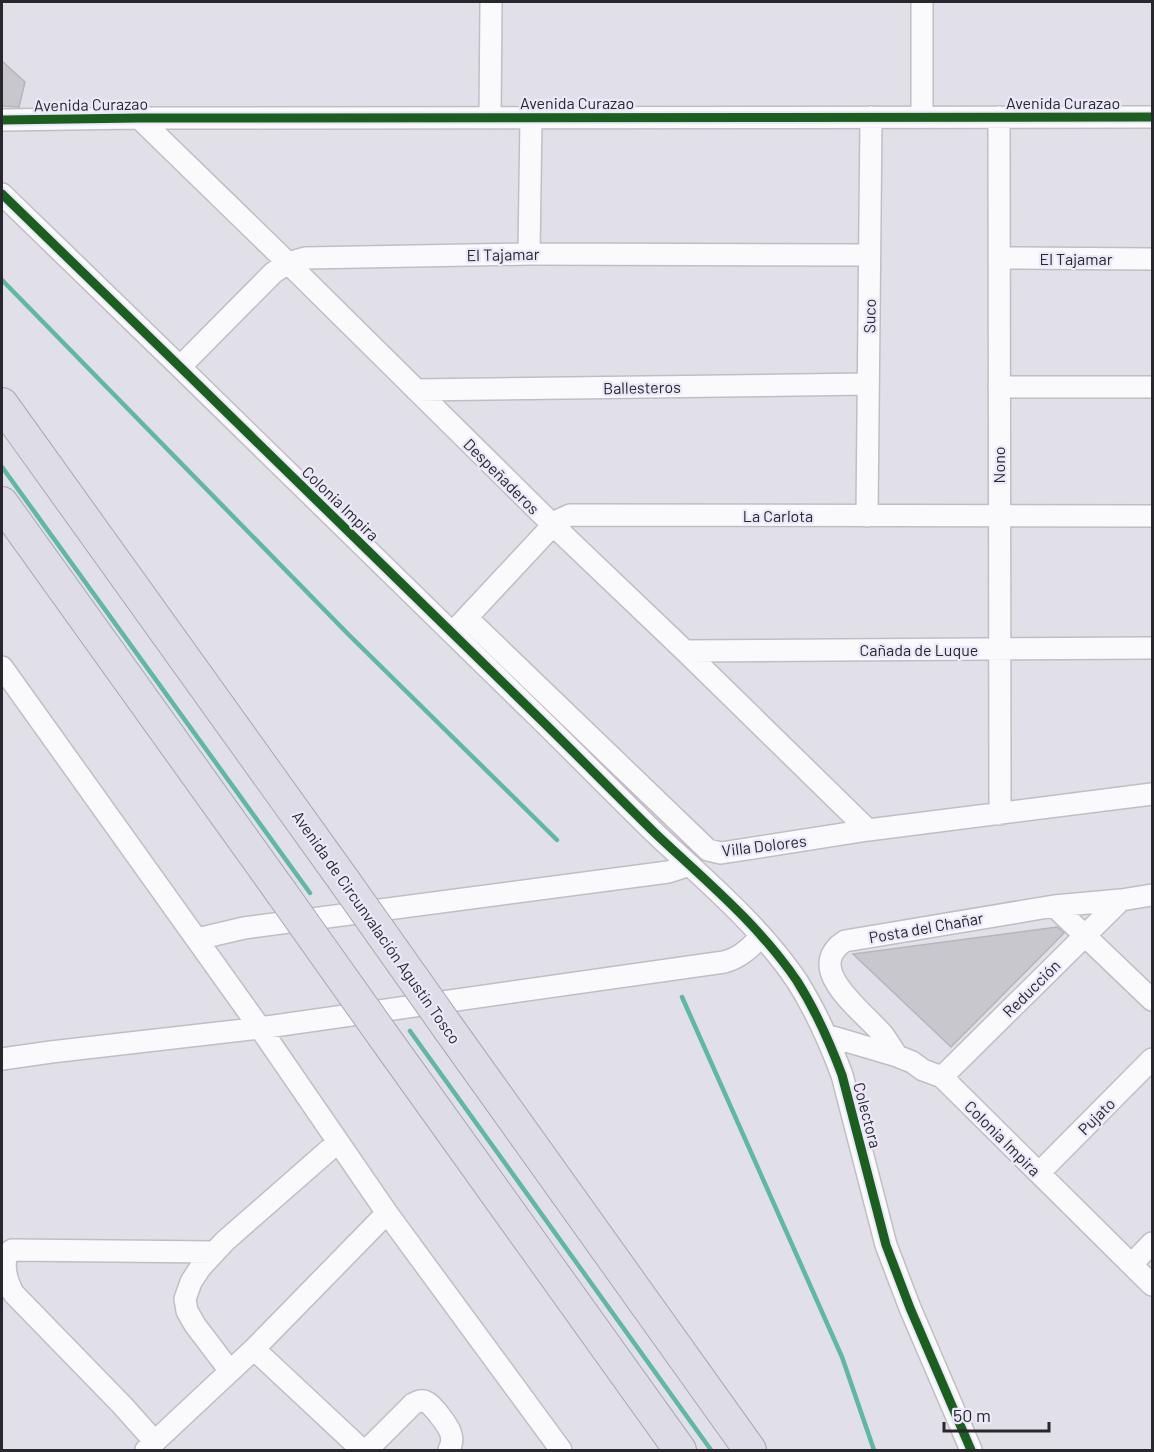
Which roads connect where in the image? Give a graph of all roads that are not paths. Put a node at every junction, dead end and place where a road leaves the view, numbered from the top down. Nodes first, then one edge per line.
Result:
1 (491, 2) edge
2 (922, 2) edge
3 (490, 117) junction
4 (531, 117) junction
5 (871, 117) junction
6 (922, 117) junction
7 (999, 117) junction
8 (1152, 117) edge
9 (139, 118) junction
10 (2, 120) edge
11 (2, 194) edge
12 (529, 254) junction
13 (869, 255) junction
14 (999, 258) junction
15 (1152, 259) edge
16 (288, 263) junction
17 (180, 367) junction
18 (868, 384) junction
19 (999, 387) junction
20 (1152, 387) edge
21 (416, 390) junction
22 (2, 404) edge
23 (2, 503) edge
24 (867, 516) junction
25 (998, 516) junction
26 (1152, 516) edge
27 (553, 525) junction
28 (460, 626) junction
29 (1152, 648) edge
30 (998, 649) junction
31 (685, 651) junction
32 (2, 667) edge
33 (1152, 794) edge
34 (1000, 814) junction
35 (868, 830) junction
36 (657, 834) joint
37 (690, 866) junction
38 (1152, 895) edge
39 (1121, 900) junction
40 (1054, 906) junction
41 (1085, 935) junction
42 (761, 936) junction
43 (197, 939) junction
44 (1152, 1000) edge
45 (260, 1028) junction
46 (826, 1035) junction
47 (897, 1056) junction
48 (2, 1059) edge
49 (1152, 1059) edge
50 (942, 1077) junction
51 (338, 1142) junction
52 (1039, 1173) junction
53 (387, 1213) junction
54 (1152, 1243) edge
55 (215, 1252) junction
56 (4, 1253) edge
57 (1132, 1264) junction
58 (1152, 1285) edge
59 (254, 1349) junction
60 (230, 1371) junction
61 (728, 1419) junction
62 (543, 1426) junction
63 (150, 1446) edge
64 (362, 1450) edge
65 (367, 1450) edge
66 (449, 1450) edge
67 (547, 1450) edge
68 (561, 1450) edge
69 (680, 1450) edge
70 (750, 1450) edge
71 (755, 1450) edge
72 (971, 1450) edge

1 - 3 street
2 - 6 street
3 - 4 street, Avenida Curazao
3 - 9 street, Avenida Curazao
4 - 5 street, Avenida Curazao
4 - 12 street
5 - 6 street, Avenida Curazao
5 - 13 street, Suco
6 - 7 street, Avenida Curazao
7 - 8 street, Avenida Curazao
7 - 14 street, Nono
9 - 10 street, Avenida Curazao
9 - 16 street, Despeñaderos
11 - 17 street, Colonia Impira
12 - 13 street, El Tajamar
12 - 16 street, El Tajamar
13 - 18 street, Suco
14 - 15 street, El Tajamar
14 - 19 street, Nono
16 - 17 street, El Tajamar
16 - 21 street, Despeñaderos
17 - 28 street, Colonia Impira
18 - 21 street, Ballesteros
18 - 24 street, Suco
19 - 20 street
19 - 25 street, Nono
21 - 27 street, Despeñaderos
22 - 61 highway, Avenida de Circunvalación Agustín Tosco, bridge
23 - 69 highway, bridge
24 - 25 street, La Carlota
24 - 27 street, La Carlota
25 - 26 street, La Carlota
25 - 30 street, Nono
27 - 28 street, La Carlota
27 - 31 street, Despeñaderos
28 - 35 street, Villa Dolores
28 - 36 street, Colonia Impira
29 - 30 street, Cañada de Luque
30 - 31 street, Cañada de Luque
30 - 34 street, Nono
31 - 35 street, Despeñaderos
32 - 43 street
33 - 34 street, Villa Dolores
34 - 35 street, Villa Dolores
36 - 37 street, Colectora
37 - 42 street, Colectora
37 - 43 street
38 - 39 street, Posta del Chañar
39 - 40 street, Posta del Chañar
39 - 41 street, Reducción
40 - 41 street
40 - 47 street, Posta del Chañar
41 - 44 street
41 - 50 street, Reducción
42 - 45 street
42 - 46 street, Colectora
43 - 45 street
45 - 48 street
45 - 51 street
46 - 47 street, Colonia Impira
46 - 72 street, Colectora
47 - 50 street, Colonia Impira
49 - 52 street, Pujato
50 - 52 street, Colonia Impira
51 - 53 street
51 - 55 street
52 - 57 street, Colonia Impira
53 - 59 street
53 - 62 street
54 - 57 street
55 - 56 street
55 - 60 street
56 - 63 street
57 - 58 street, Colonia Impira
59 - 60 street
59 - 64 street
60 - 63 street
61 - 70 highway, Avenida de Circunvalación Agustín Tosco
61 - 71 highway
62 - 67 street
62 - 68 street
65 - 66 street

